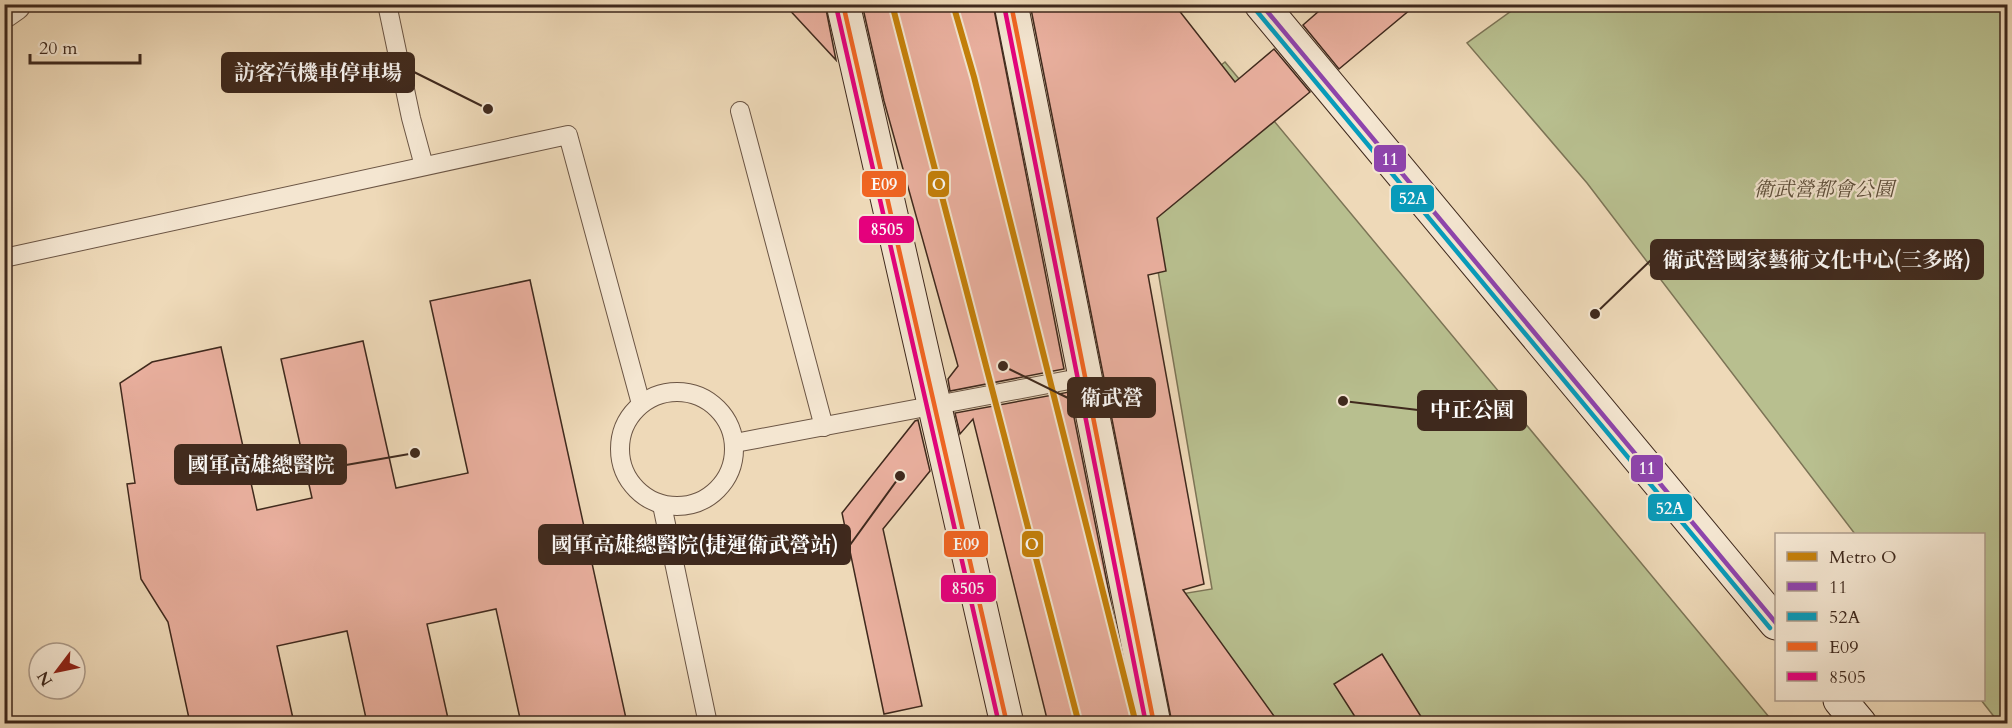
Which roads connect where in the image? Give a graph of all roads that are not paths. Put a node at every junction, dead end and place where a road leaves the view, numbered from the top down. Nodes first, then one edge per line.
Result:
1 (387, 4) edge
2 (843, 4) edge
3 (1011, 4) edge
4 (1262, 4) edge
5 (740, 111) dead end
6 (424, 166) junction
7 (4, 258) edge
8 (1085, 377) junction
9 (641, 404) junction
10 (934, 406) junction
11 (824, 427) junction
12 (735, 443) junction
13 (662, 505) junction
14 (1775, 622) edge
15 (1842, 701) edge
16 (708, 723) edge
17 (1007, 723) edge
18 (1154, 723) edge
19 (1860, 723) edge

1 - 6 lane
2 - 10 street
3 - 8 street
4 - 14 street
5 - 11 lane
6 - 7 lane
6 - 9 lane
8 - 10 lane
8 - 18 street
9 - 12 lane
9 - 13 lane
10 - 11 lane
10 - 17 street
11 - 12 lane
12 - 13 lane
13 - 16 lane
15 - 19 street

